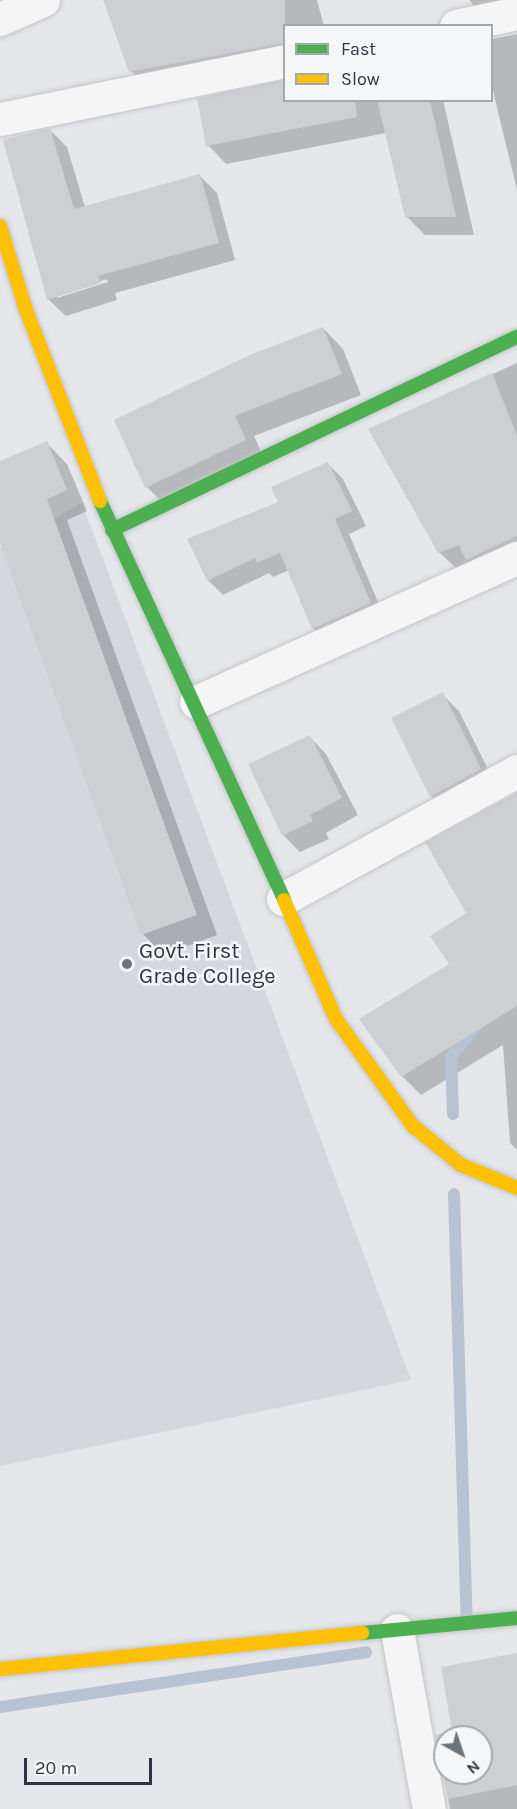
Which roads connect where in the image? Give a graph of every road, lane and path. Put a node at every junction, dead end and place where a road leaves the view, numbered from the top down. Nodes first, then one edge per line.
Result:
1 (43, 0) edge
2 (517, 13) edge
3 (0, 19) edge
4 (465, 24) edge
5 (283, 61) edge
6 (0, 119) edge
7 (0, 226) edge
8 (517, 337) edge
9 (112, 530) junction
10 (517, 558) edge
11 (196, 702) junction
12 (517, 771) edge
13 (283, 899) junction
14 (517, 1188) edge
15 (517, 1618) edge
16 (397, 1630) junction
17 (0, 1668) edge
18 (429, 1809) edge

1 - 3 street
2 - 4 street
5 - 6 street
7 - 9 street
8 - 9 street
9 - 11 street
10 - 11 street
11 - 13 street
12 - 13 street
13 - 14 street
15 - 16 street
16 - 17 street
16 - 18 street

